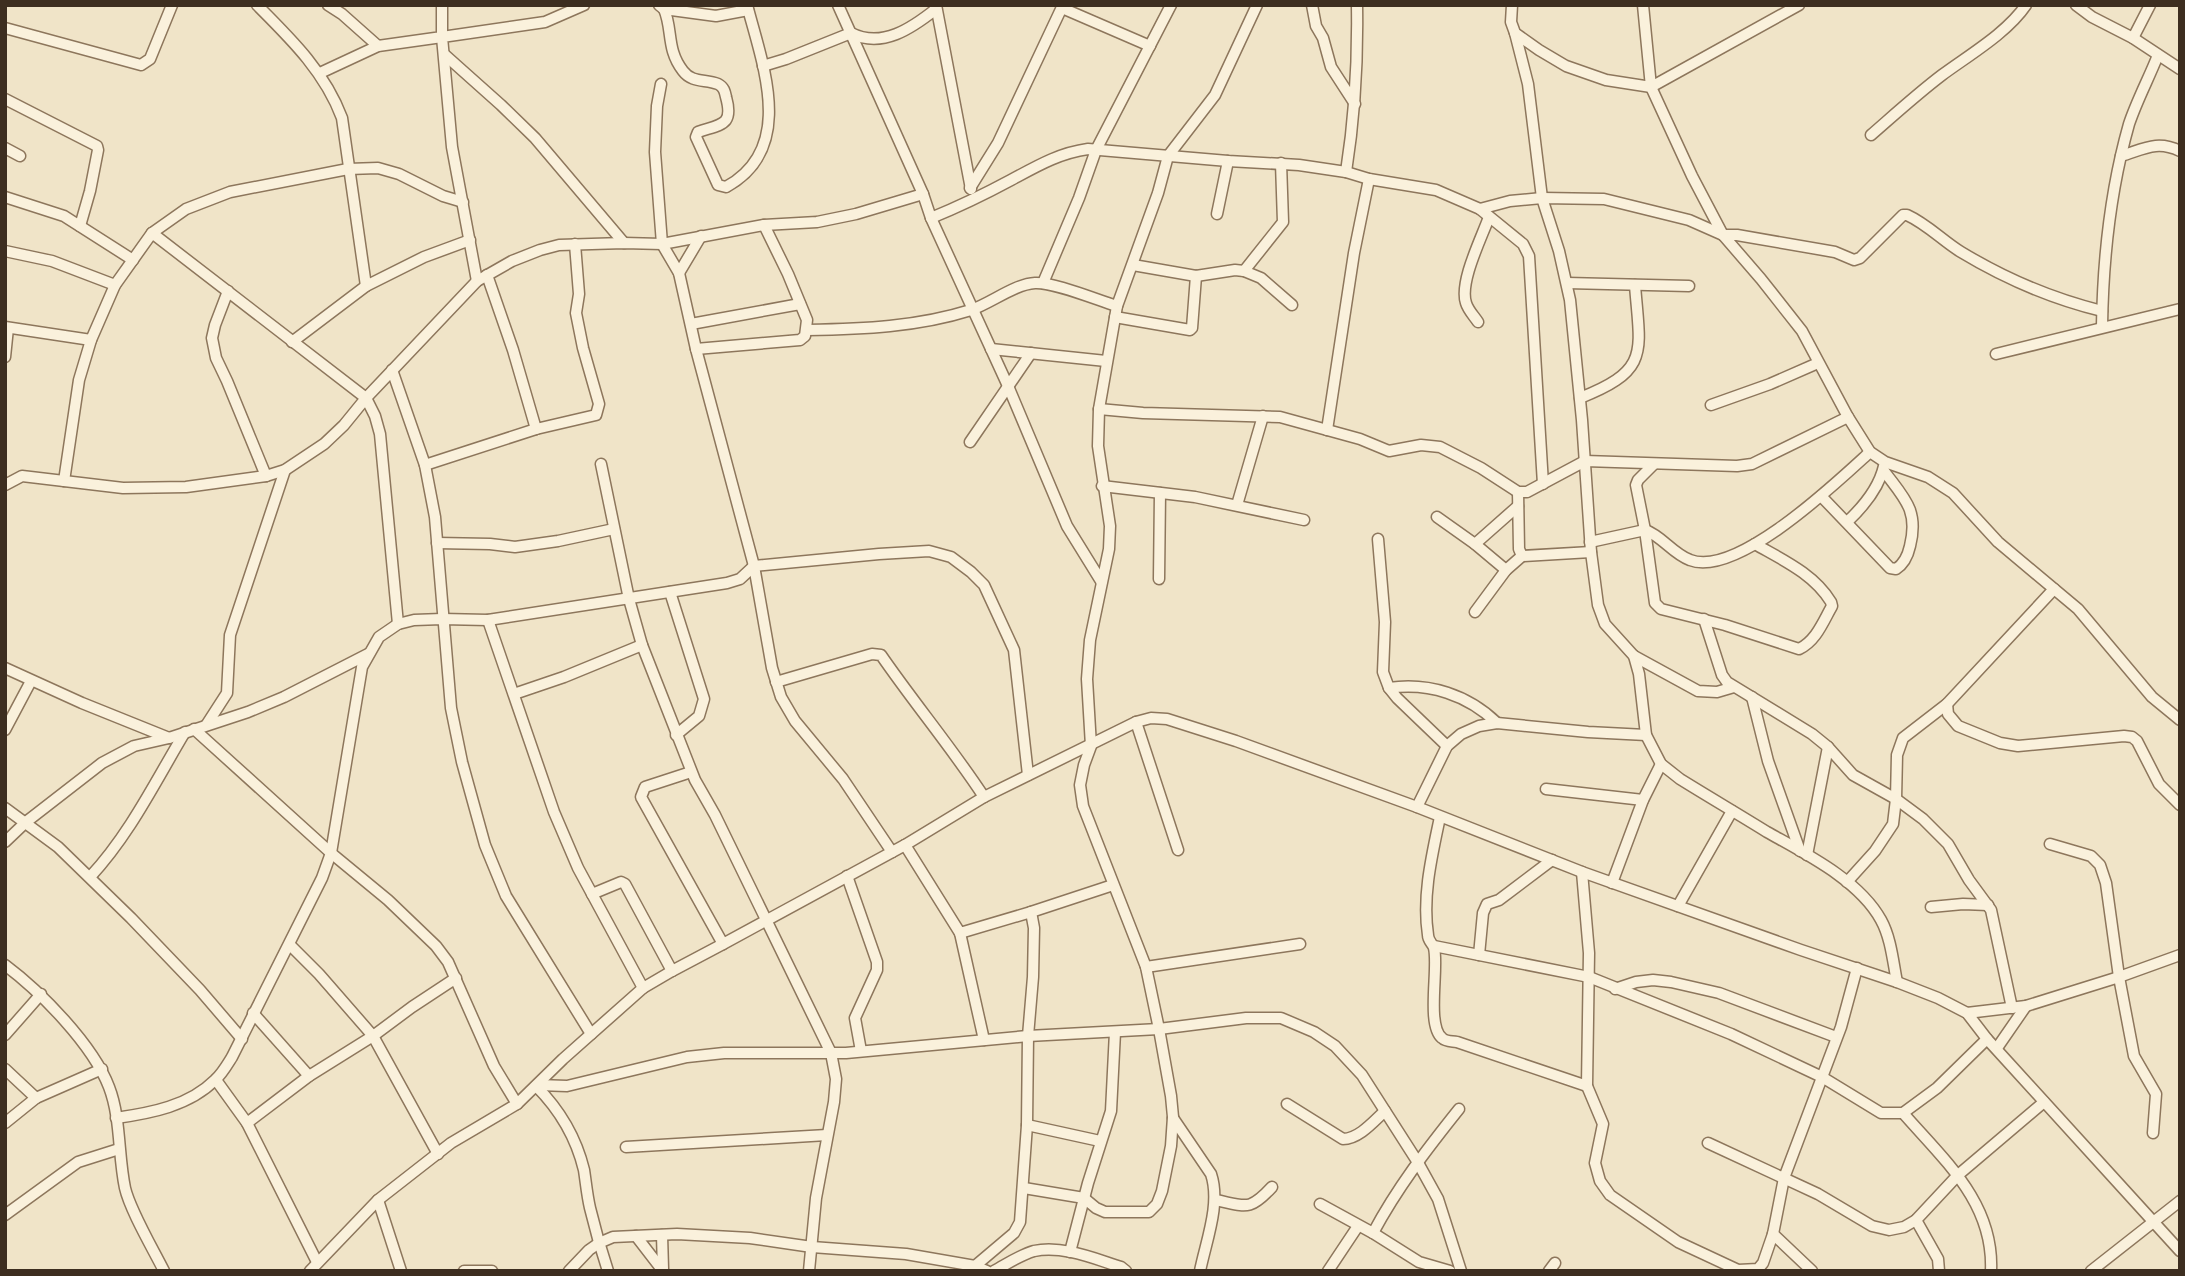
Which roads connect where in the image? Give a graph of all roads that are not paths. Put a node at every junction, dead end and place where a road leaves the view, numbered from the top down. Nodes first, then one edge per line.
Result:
1 (172, 5) edge
2 (257, 5) edge
3 (328, 5) edge
4 (442, 5) edge
5 (584, 5) edge
6 (838, 5) edge
7 (1171, 5) edge
8 (1257, 5) edge
9 (1312, 5) edge
10 (1357, 5) edge
11 (1512, 5) edge
12 (1643, 5) edge
13 (1798, 5) edge
14 (2026, 5) edge
15 (2076, 5) edge
16 (2150, 5) edge
17 (1062, 6) edge
18 (661, 7) edge
19 (936, 7) edge
20 (748, 8) edge
21 (5, 28) edge
22 (850, 33) junction
23 (1515, 33) junction
24 (442, 37) junction
25 (2133, 38) junction
26 (378, 46) junction
27 (1150, 46) junction
28 (444, 55) junction
29 (2158, 55) junction
30 (763, 66) junction
31 (2180, 69) edge
32 (320, 74) junction
33 (661, 84) dead end
34 (1651, 87) junction
35 (5, 99) edge
36 (1355, 104) junction
37 (1871, 135) dead end
38 (5, 148) edge
39 (1096, 150) junction
40 (2180, 151) edge
41 (20, 156) dead end
42 (1168, 156) junction
43 (2121, 156) junction
44 (1228, 161) junction
45 (1281, 163) junction
46 (348, 169) junction
47 (1346, 172) junction
48 (1369, 179) junction
49 (923, 194) junction
50 (972, 194) junction
51 (5, 197) edge
52 (1542, 198) junction
53 (463, 202) junction
54 (1480, 209) junction
55 (1217, 214) dead end
56 (1489, 217) junction
57 (931, 218) junction
58 (764, 225) junction
59 (80, 226) junction
60 (152, 233) junction
61 (1723, 235) junction
62 (701, 236) junction
63 (470, 240) junction
64 (624, 243) junction
65 (575, 244) junction
66 (662, 244) junction
67 (5, 251) edge
68 (133, 260) junction
69 (1132, 265) junction
70 (1244, 271) junction
71 (679, 273) junction
72 (487, 275) junction
73 (1196, 276) junction
74 (477, 281) junction
75 (1043, 283) junction
76 (1567, 283) junction
77 (115, 285) junction
78 (1635, 285) junction
79 (366, 286) junction
80 (1689, 286) dead end
81 (228, 291) junction
82 (800, 304) junction
83 (1292, 305) dead end
84 (973, 309) junction
85 (2180, 309) edge
86 (2102, 311) junction
87 (1116, 312) junction
88 (1478, 322) dead end
89 (691, 324) junction
90 (7, 327) edge
91 (2102, 327) junction
92 (807, 330) junction
93 (90, 340) junction
94 (292, 342) junction
95 (696, 349) junction
96 (991, 349) junction
97 (1031, 353) junction
98 (1996, 354) dead end
99 (5, 357) edge
100 (1106, 361) junction
101 (1818, 363) junction
102 (392, 370) junction
103 (1008, 386) junction
104 (366, 398) junction
105 (1580, 398) junction
106 (1711, 405) dead end
107 (1099, 409) junction
108 (1263, 416) junction
109 (1848, 417) junction
110 (536, 429) junction
111 (1328, 429) junction
112 (970, 442) dead end
113 (1870, 452) junction
114 (1585, 461) junction
115 (601, 464) dead end
116 (1654, 464) junction
117 (425, 465) junction
118 (1884, 467) junction
119 (285, 470) junction
120 (5, 475) edge
121 (266, 476) junction
122 (22, 477) junction
123 (64, 481) junction
124 (1543, 484) junction
125 (5, 485) edge
126 (1102, 486) junction
127 (1518, 492) junction
128 (1160, 493) junction
129 (1821, 496) junction
130 (1237, 505) junction
131 (1518, 506) junction
132 (1437, 517) dead end
133 (1304, 520) dead end
134 (1847, 522) junction
135 (614, 528) junction
136 (1645, 530) junction
137 (1378, 539) dead end
138 (437, 543) junction
139 (1475, 544) junction
140 (1755, 544) junction
141 (1590, 547) junction
142 (1522, 556) junction
143 (754, 566) junction
144 (1506, 570) junction
145 (1159, 579) dead end
146 (1101, 581) junction
147 (2054, 589) junction
148 (670, 592) junction
149 (629, 599) junction
150 (1475, 612) dead end
151 (442, 619) junction
152 (1704, 619) junction
153 (488, 620) junction
154 (398, 624) junction
155 (642, 645) junction
156 (368, 653) junction
157 (1634, 656) junction
158 (5, 668) edge
159 (31, 681) junction
160 (776, 682) junction
161 (1734, 687) junction
162 (1389, 688) junction
163 (514, 694) junction
164 (1752, 697) junction
165 (1947, 704) junction
166 (2180, 720) edge
167 (1136, 722) junction
168 (1497, 723) junction
169 (207, 724) junction
170 (5, 730) edge
171 (189, 731) junction
172 (676, 735) junction
173 (1646, 735) junction
174 (169, 738) junction
175 (1091, 746) junction
176 (1447, 746) junction
177 (1828, 747) junction
178 (1661, 764) junction
179 (691, 772) junction
180 (1028, 775) junction
181 (1546, 789) dead end
182 (985, 797) junction
183 (1896, 799) junction
184 (1643, 800) junction
185 (2180, 805) edge
186 (1418, 807) junction
187 (5, 808) edge
188 (1732, 811) junction
189 (1440, 817) junction
190 (26, 822) junction
191 (5, 842) edge
192 (2050, 844) dead end
193 (905, 845) junction
194 (1178, 850) dead end
195 (892, 852) junction
196 (331, 853) junction
197 (1804, 853) junction
198 (1552, 860) junction
199 (1582, 872) junction
200 (847, 876) junction
201 (90, 877) junction
202 (1847, 881) junction
203 (1612, 883) junction
204 (1113, 885) junction
205 (592, 894) junction
206 (1988, 905) junction
207 (1678, 906) junction
208 (1931, 907) dead end
209 (1031, 912) junction
210 (767, 920) junction
211 (960, 933) junction
212 (723, 944) junction
213 (1300, 944) dead end
214 (290, 945) junction
215 (1434, 946) junction
216 (1479, 955) junction
217 (2180, 955) edge
218 (5, 965) edge
219 (1146, 967) junction
220 (1857, 968) junction
221 (672, 971) junction
222 (1589, 977) junction
223 (2119, 977) junction
224 (456, 978) junction
225 (1897, 982) junction
226 (643, 988) junction
227 (1615, 989) junction
228 (41, 995) junction
229 (2026, 1006) junction
230 (2012, 1008) junction
231 (253, 1013) junction
232 (1968, 1013) junction
233 (1159, 1029) junction
234 (1115, 1032) junction
235 (591, 1034) junction
236 (5, 1035) edge
237 (373, 1036) junction
238 (1028, 1036) junction
239 (1836, 1037) junction
240 (1987, 1038) junction
241 (242, 1039) junction
242 (984, 1040) junction
243 (1997, 1048) junction
244 (861, 1051) junction
245 (831, 1053) junction
246 (5, 1069) edge
247 (102, 1069) junction
248 (309, 1076) junction
249 (1822, 1077) junction
250 (216, 1080) junction
251 (537, 1086) junction
252 (566, 1086) junction
253 (1587, 1086) junction
254 (36, 1098) junction
255 (2044, 1102) junction
256 (517, 1104) junction
257 (1287, 1104) dead end
258 (555, 1108) junction
259 (1459, 1109) dead end
260 (1385, 1111) junction
261 (1903, 1113) junction
262 (1173, 1117) junction
263 (116, 1118) junction
264 (5, 1123) edge
265 (247, 1123) junction
266 (1027, 1125) junction
267 (2154, 1133) dead end
268 (827, 1135) junction
269 (1100, 1141) junction
270 (1708, 1143) dead end
271 (626, 1147) dead end
272 (119, 1149) junction
273 (438, 1154) junction
274 (1417, 1161) junction
275 (1958, 1175) junction
276 (1784, 1178) junction
277 (1272, 1187) dead end
278 (1024, 1188) junction
279 (1084, 1198) junction
280 (378, 1200) junction
281 (1215, 1200) junction
282 (2180, 1201) edge
283 (1320, 1204) dead end
284 (5, 1215) edge
285 (1916, 1220) junction
286 (2154, 1222) junction
287 (1358, 1226) junction
288 (1373, 1233) junction
289 (1773, 1234) junction
290 (662, 1235) junction
291 (636, 1236) junction
292 (599, 1243) junction
293 (812, 1247) junction
294 (2180, 1251) edge
295 (1070, 1252) junction
296 (949, 1266) edge
297 (975, 1266) junction
298 (1416, 1266) edge
299 (314, 1267) edge
300 (487, 1270) edge
301 (663, 1270) edge
302 (164, 1271) edge
303 (401, 1271) edge
304 (464, 1271) edge
305 (569, 1271) edge
306 (608, 1271) edge
307 (809, 1271) edge
308 (987, 1271) edge
309 (994, 1271) edge
310 (1126, 1271) edge
311 (1200, 1271) edge
312 (1328, 1271) edge
313 (1450, 1271) edge
314 (1461, 1271) edge
315 (1812, 1271) edge
316 (1939, 1271) edge
317 (1992, 1271) edge
318 (2091, 1271) edge

1 - 21 street
2 - 32 street
3 - 26 street
4 - 24 street
5 - 24 street
6 - 22 street
7 - 27 street
8 - 42 street
9 - 36 street
10 - 36 street
11 - 23 street
12 - 34 street
13 - 34 street
14 - 37 street
15 - 25 street
16 - 25 street
17 - 27 street
17 - 50 street
18 - 20 street
18 - 30 street
19 - 22 street
19 - 50 street
20 - 30 street
22 - 30 street
22 - 49 street
23 - 34 street
23 - 52 street
24 - 26 street
24 - 28 street
25 - 29 street
26 - 32 street
27 - 39 street
28 - 53 street
28 - 64 street
29 - 31 street
29 - 43 street
32 - 46 street
33 - 66 street
34 - 61 street
35 - 59 street
36 - 47 street
38 - 41 street
39 - 42 street
39 - 50 street
39 - 75 street
40 - 43 street
42 - 44 street
42 - 69 street
43 - 86 street
44 - 45 street
44 - 55 street
45 - 47 street
45 - 70 street
46 - 53 street
46 - 60 street
46 - 79 street
47 - 48 street
48 - 54 street
48 - 111 street
49 - 57 street
49 - 58 street
50 - 57 street
51 - 59 street
52 - 54 street
52 - 61 street
52 - 76 street
53 - 63 street
54 - 56 street
56 - 88 street
56 - 124 street
57 - 84 street
58 - 62 street
58 - 82 street
59 - 68 street
60 - 68 street
60 - 81 street
61 - 86 street
61 - 101 street
62 - 66 street
62 - 71 street
63 - 74 street
63 - 79 street
64 - 65 street
64 - 66 street
65 - 72 street
65 - 110 street
66 - 71 street
67 - 77 street
68 - 77 street
69 - 73 street
69 - 87 street
70 - 73 street
70 - 83 street
71 - 89 street
72 - 74 street
72 - 110 street
73 - 87 street
74 - 102 street
75 - 84 street
75 - 87 street
76 - 78 street
76 - 105 street
77 - 93 street
78 - 80 street
78 - 105 street
79 - 94 street
81 - 94 street
81 - 121 street
82 - 89 street
82 - 92 street
84 - 92 street
84 - 96 street
85 - 91 street
86 - 91 street
87 - 100 street
89 - 95 street
90 - 93 street
90 - 99 street
91 - 98 street
92 - 95 street
93 - 123 street
94 - 104 street
95 - 143 street
96 - 97 street
96 - 103 street
97 - 100 street
97 - 103 street
100 - 107 street
101 - 106 street
101 - 109 street
102 - 104 street
102 - 117 street
103 - 112 street
103 - 146 street
104 - 119 street
104 - 154 street
105 - 114 street
107 - 108 street
107 - 126 street
108 - 111 street
108 - 130 street
109 - 113 street
109 - 116 street
110 - 117 street
111 - 127 street
113 - 118 street
113 - 129 street
114 - 116 street
114 - 124 street
114 - 141 street
115 - 135 street
116 - 136 street
117 - 138 street
118 - 134 street
118 - 134 street
118 - 147 street
119 - 121 street
119 - 169 street
120 - 122 street
121 - 123 street
122 - 123 street
122 - 125 street
124 - 127 street
126 - 128 street
126 - 146 street
127 - 131 street
128 - 130 street
128 - 145 street
129 - 134 street
129 - 140 street
130 - 133 street
131 - 139 street
131 - 142 street
132 - 139 street
135 - 138 street
135 - 149 street
136 - 140 street
136 - 141 street
136 - 152 street
137 - 162 street
138 - 151 street
139 - 144 street
140 - 152 street
141 - 142 street
141 - 157 street
142 - 144 street
143 - 148 street
143 - 160 street
143 - 180 street
144 - 150 street
146 - 175 street
147 - 165 street
147 - 166 street
148 - 149 street
148 - 172 street
149 - 153 street
149 - 155 street
151 - 153 street
151 - 154 street
151 - 235 street
152 - 161 street
153 - 163 street
154 - 156 street
155 - 163 street
155 - 172 street
156 - 169 street
156 - 196 street
157 - 161 street
157 - 173 street
158 - 159 street
159 - 170 street
159 - 174 street
160 - 182 street
160 - 195 street
161 - 164 street
162 - 168 street
162 - 176 street
163 - 205 street
164 - 177 street
164 - 197 street
165 - 183 street
165 - 185 street
167 - 175 street
167 - 186 street
167 - 194 street
168 - 173 street
168 - 176 street
169 - 171 street
171 - 174 street
171 - 196 street
171 - 201 street
172 - 179 street
173 - 178 street
174 - 190 street
175 - 180 street
175 - 204 street
176 - 186 street
177 - 183 street
177 - 197 street
178 - 184 street
178 - 188 street
179 - 210 street
179 - 212 street
180 - 182 street
181 - 184 street
182 - 193 street
183 - 202 street
183 - 206 street
184 - 203 street
186 - 189 street
187 - 190 street
188 - 197 street
188 - 207 street
189 - 198 street
189 - 215 street
190 - 191 street
190 - 201 street
192 - 223 street
193 - 195 street
193 - 211 street
195 - 200 street
196 - 214 street
196 - 224 street
197 - 202 street
198 - 199 street
198 - 216 street
199 - 203 street
199 - 222 street
200 - 210 street
200 - 244 street
201 - 241 street
202 - 225 street
203 - 207 street
204 - 209 street
204 - 219 street
205 - 221 street
205 - 226 street
206 - 208 street
206 - 230 street
207 - 220 street
209 - 211 street
209 - 238 street
210 - 212 street
210 - 245 street
211 - 242 street
212 - 221 street
213 - 219 street
214 - 231 street
214 - 237 street
215 - 216 street
215 - 253 street
216 - 222 street
217 - 223 street
218 - 228 street
219 - 233 street
220 - 225 street
220 - 239 street
221 - 226 street
222 - 227 street
222 - 253 street
223 - 229 street
223 - 267 street
224 - 237 street
224 - 256 street
225 - 232 street
226 - 235 street
227 - 239 street
227 - 249 street
228 - 236 street
228 - 247 street
229 - 230 street
229 - 243 street
230 - 232 street
231 - 241 street
231 - 248 street
232 - 240 street
233 - 234 street
233 - 260 street
233 - 262 street
234 - 238 street
234 - 269 street
235 - 251 street
237 - 248 street
237 - 273 street
238 - 242 street
238 - 266 street
239 - 249 street
240 - 243 street
240 - 261 street
241 - 250 street
242 - 244 street
243 - 255 street
244 - 245 street
245 - 252 street
245 - 268 street
246 - 254 street
247 - 254 street
247 - 263 street
248 - 265 street
249 - 261 street
249 - 276 street
250 - 263 street
250 - 265 street
251 - 252 street
251 - 256 street
251 - 258 street
252 - 258 street
253 - 289 street
254 - 264 street
255 - 275 street
255 - 286 street
256 - 273 street
257 - 260 street
258 - 292 street
259 - 274 street
260 - 274 street
261 - 275 street
262 - 279 street
262 - 281 street
263 - 272 street
265 - 299 street
266 - 269 street
266 - 278 street
268 - 271 street
268 - 293 street
269 - 279 street
270 - 276 street
272 - 284 street
272 - 302 street
273 - 280 street
274 - 288 street
274 - 314 street
275 - 285 street
275 - 317 street
276 - 285 street
276 - 289 street
277 - 281 street
278 - 279 street
278 - 297 street
279 - 295 street
280 - 299 street
280 - 303 street
281 - 311 street
282 - 286 street
283 - 287 street
285 - 316 street
286 - 294 street
286 - 318 street
287 - 288 street
287 - 312 street
288 - 298 street
289 - 315 street
290 - 291 street
290 - 293 street
290 - 301 street
291 - 292 street
291 - 301 street
292 - 305 street
292 - 306 street
293 - 296 street
293 - 307 street
295 - 309 street
295 - 310 street
296 - 297 street
297 - 308 street
298 - 313 street
300 - 304 street

